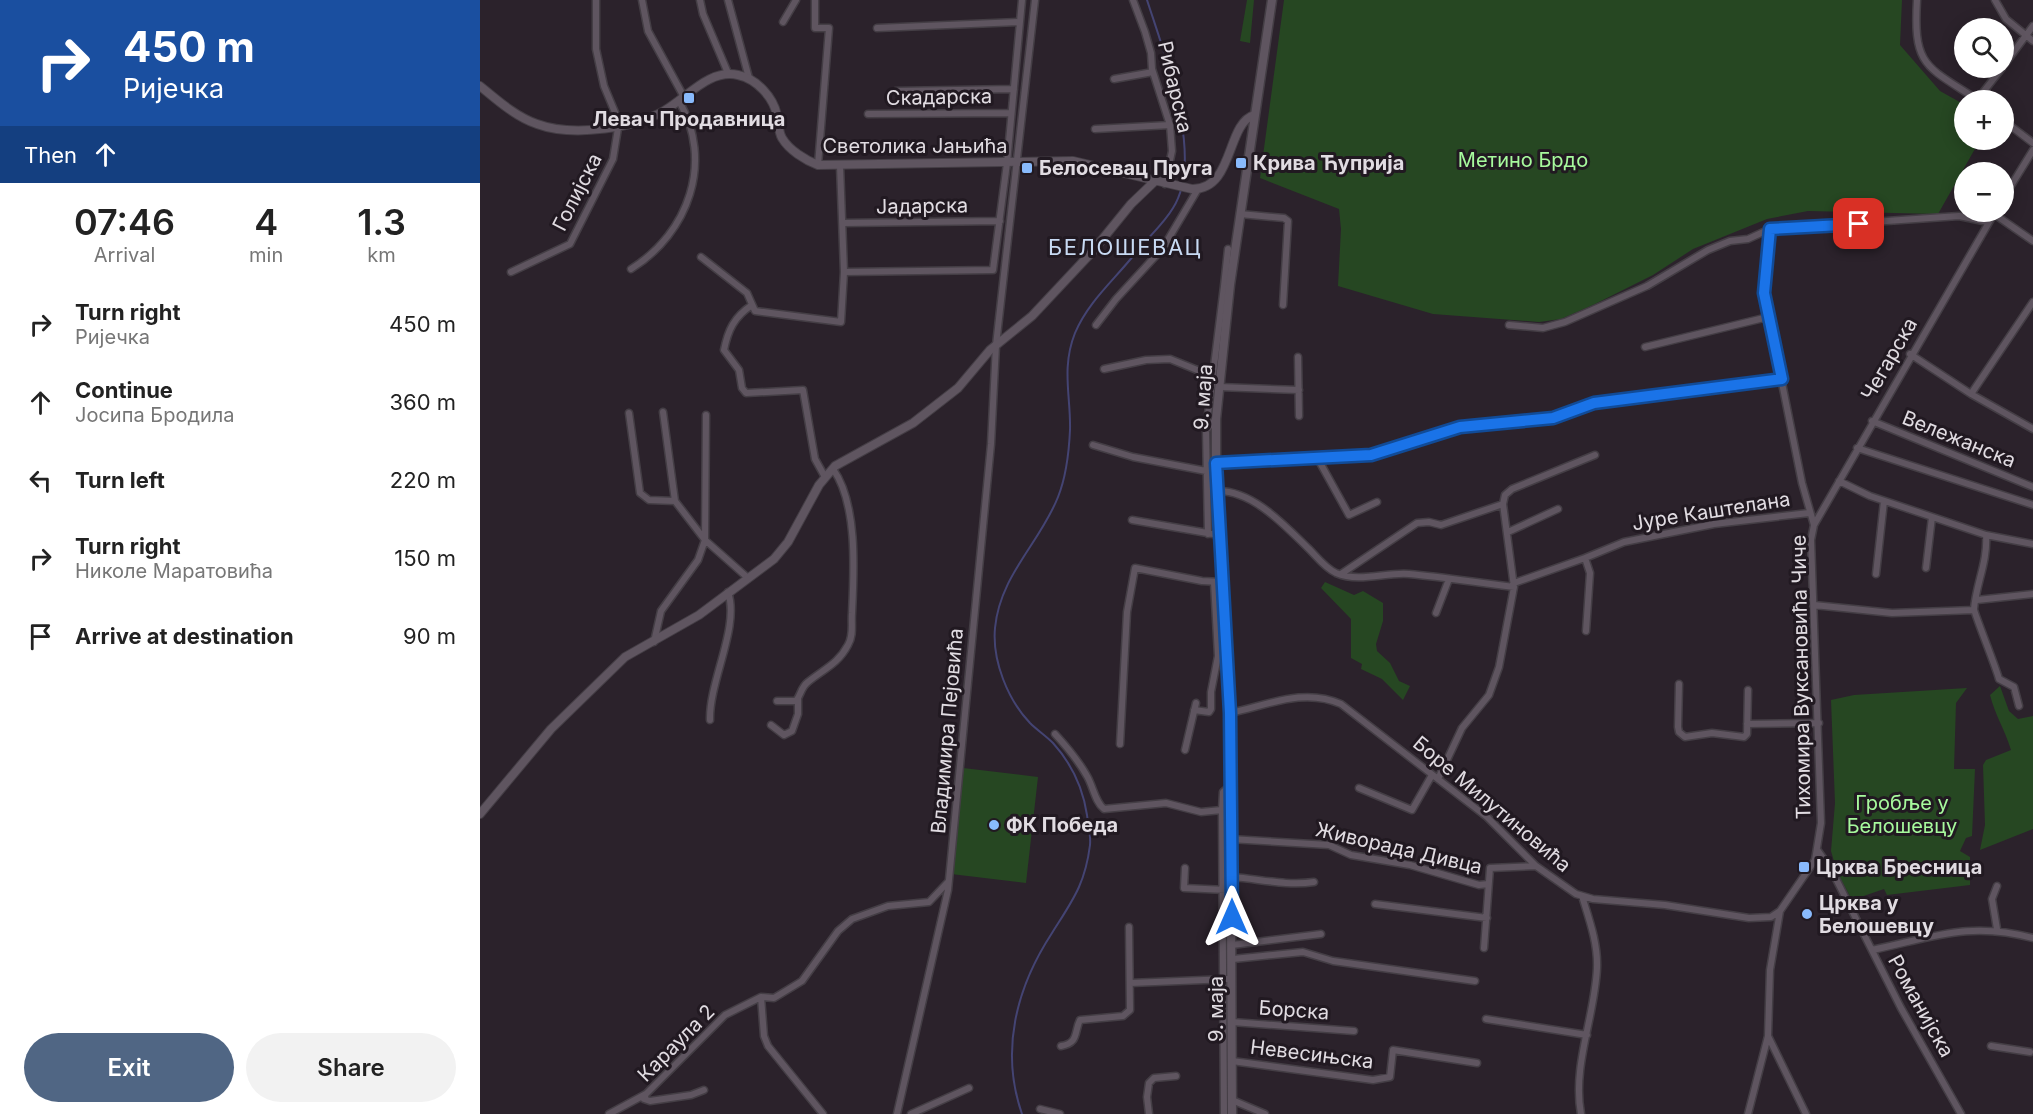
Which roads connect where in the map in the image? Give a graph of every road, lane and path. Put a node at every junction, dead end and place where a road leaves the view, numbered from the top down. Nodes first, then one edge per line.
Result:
1 (596, 0) edge
2 (642, 0) edge
3 (700, 0) edge
4 (728, 0) edge
5 (796, 0) edge
6 (815, 0) edge
7 (1022, 0) edge
8 (1035, 0) edge
9 (1133, 0) edge
10 (1272, 0) edge
11 (1917, 0) edge
12 (1995, 0) edge
13 (783, 22) dead end
14 (1020, 22) junction
15 (2033, 26) edge
16 (877, 28) dead end
17 (2026, 36) junction
18 (2033, 41) edge
19 (2014, 52) edge
20 (1153, 72) junction
21 (728, 73) junction
22 (749, 78) junction
23 (1994, 78) edge
24 (1114, 79) dead end
25 (480, 86) edge
26 (1014, 89) junction
27 (1962, 90) edge
28 (1985, 90) edge
29 (896, 91) dead end
30 (681, 99) junction
31 (1011, 112) junction
32 (868, 114) dead end
33 (1254, 115) junction
34 (1170, 125) junction
35 (619, 126) junction
36 (1095, 129) dead end
37 (2014, 129) edge
38 (2033, 143) edge
39 (2033, 150) edge
40 (1007, 163) junction
41 (1018, 163) junction
42 (818, 165) junction
43 (840, 166) junction
44 (1137, 175) junction
45 (1155, 181) junction
46 (2014, 181) edge
47 (1167, 184) junction
48 (1198, 189) junction
49 (1141, 194) junction
50 (1240, 214) junction
51 (1954, 216) edge
52 (1000, 221) junction
53 (1989, 222) edge
54 (2007, 222) edge
55 (843, 223) junction
56 (1770, 229) junction
57 (2033, 241) edge
58 (1228, 249) dead end
59 (701, 257) dead end
60 (631, 269) dead end
61 (511, 272) dead end
62 (844, 272) junction
63 (1227, 283) junction
64 (2033, 302) edge
65 (1283, 305) dead end
66 (752, 306) junction
67 (1768, 317) junction
68 (1096, 325) dead end
69 (1509, 325) dead end
70 (996, 345) junction
71 (1645, 347) dead end
72 (1910, 354) junction
73 (1298, 357) dead end
74 (1104, 369) dead end
75 (1212, 376) junction
76 (1782, 379) junction
77 (1219, 387) junction
78 (1299, 390) junction
79 (1971, 394) junction
80 (663, 412) dead end
81 (629, 413) dead end
82 (706, 415) dead end
83 (1299, 416) dead end
84 (1216, 419) junction
85 (1872, 421) junction
86 (2033, 429) edge
87 (1206, 430) junction
88 (1093, 446) dead end
89 (1857, 448) junction
90 (1595, 455) dead end
91 (1318, 459) junction
92 (1216, 463) junction
93 (833, 469) junction
94 (1206, 471) junction
95 (825, 477) junction
96 (1839, 481) junction
97 (2033, 488) edge
98 (1217, 491) junction
99 (675, 501) junction
100 (1884, 501) junction
101 (1377, 502) dead end
102 (1503, 504) junction
103 (2033, 505) edge
104 (1558, 508) dead end
105 (1809, 513) junction
106 (1932, 517) junction
107 (1132, 520) dead end
108 (1814, 525) junction
109 (1508, 532) junction
110 (1208, 534) junction
111 (1219, 535) junction
112 (1986, 535) junction
113 (705, 540) junction
114 (2033, 544) edge
115 (1585, 558) junction
116 (1926, 568) dead end
117 (1341, 574) junction
118 (1876, 574) dead end
119 (748, 578) junction
120 (1449, 579) junction
121 (1218, 582) junction
122 (1514, 585) junction
123 (728, 592) junction
124 (2033, 594) edge
125 (1977, 600) junction
126 (1814, 605) junction
127 (1974, 610) junction
128 (1436, 613) dead end
129 (1586, 631) dead end
130 (654, 642) junction
131 (1679, 684) dead end
132 (1748, 690) dead end
133 (798, 699) junction
134 (777, 701) dead end
135 (1196, 703) dead end
136 (2019, 706) dead end
137 (1194, 710) junction
138 (1230, 713) junction
139 (710, 720) dead end
140 (1819, 723) junction
141 (1748, 724) junction
142 (771, 725) dead end
143 (1055, 734) dead end
144 (1120, 744) dead end
145 (1185, 750) dead end
146 (1435, 777) junction
147 (1229, 787) junction
148 (1359, 788) dead end
149 (1222, 810) junction
150 (480, 814) edge
151 (1230, 839) junction
152 (1818, 851) junction
153 (1536, 866) junction
154 (1185, 868) dead end
155 (1232, 877) junction
156 (948, 882) junction
157 (1314, 882) dead end
158 (1488, 884) junction
159 (1997, 886) dead end
160 (1227, 890) junction
161 (1582, 896) junction
162 (1376, 904) dead end
163 (1780, 911) junction
164 (1487, 918) junction
165 (1129, 927) dead end
166 (1997, 929) junction
167 (1321, 934) dead end
168 (2033, 938) edge
169 (1232, 945) junction
170 (1484, 948) dead end
171 (1872, 950) junction
172 (1233, 959) junction
173 (1228, 979) junction
174 (1475, 981) dead end
175 (1130, 983) junction
176 (761, 998) junction
177 (1486, 1019) dead end
178 (1232, 1022) junction
179 (1354, 1031) dead end
180 (1587, 1035) junction
181 (1768, 1036) junction
182 (1061, 1046) dead end
183 (1991, 1046) dead end
184 (2030, 1052) dead end
185 (1232, 1061) junction
186 (1477, 1063) dead end
187 (1176, 1076) dead end
188 (969, 1088) dead end
189 (704, 1090) dead end
190 (646, 1094) junction
191 (1232, 1100) junction
192 (1040, 1109) dead end
193 (609, 1114) edge
194 (823, 1114) edge
195 (897, 1114) edge
196 (911, 1114) edge
197 (1060, 1114) edge
198 (1149, 1114) edge
199 (1224, 1114) edge
200 (1232, 1114) edge
201 (1265, 1114) edge
202 (1581, 1114) edge
203 (1748, 1114) edge
204 (1806, 1114) edge
205 (1960, 1114) edge

1 - 35 street
2 - 30 street
3 - 21 street
4 - 22 street
5 - 13 street
6 - 42 street
7 - 14 street
8 - 41 street, Владимира Пејовића
9 - 20 street, Рибарска
10 - 33 main road, 9. маја
11 - 27 street
12 - 17 street
14 - 16 street
14 - 26 street
15 - 17 street
17 - 18 street
17 - 19 street
20 - 24 street
20 - 34 street, Рибарска
21 - 22 street
21 - 30 street
22 - 42 street, Светолика Јањића
23 - 28 street
25 - 35 street
26 - 29 street
26 - 31 street
30 - 35 street
30 - 60 street
31 - 32 street, Скадарска
31 - 40 street
33 - 48 street
33 - 50 main road, 9. маја
34 - 36 street
34 - 47 street, Рибарска
35 - 61 street, Голијска
37 - 38 street
39 - 46 street
40 - 41 street, Светолика Јањића
40 - 43 street, Светолика Јањића
40 - 52 street
41 - 44 street, Светолика Јањића
41 - 70 street, Владимира Пејовића
42 - 43 street, Светолика Јањића
43 - 55 street
44 - 45 street, Светолика Јањића
44 - 49 street
45 - 47 street, Светолика Јањића
45 - 49 street
47 - 48 street, Светолика Јањића
48 - 68 street
49 - 70 street
50 - 63 main road, 9. маја
50 - 65 street
51 - 56 street
52 - 55 street, Јадарска
52 - 62 street
53 - 72 street, Чегарска
54 - 57 street
55 - 62 street
56 - 67 street, Тихомира Вуксановића Чиче
56 - 69 street
58 - 63 street
59 - 66 street
62 - 66 street
63 - 75 street
63 - 77 main road, 9. маја
64 - 79 street
66 - 95 street
67 - 71 street
67 - 76 street, Тихомира Вуксановића Чиче
70 - 93 street
70 - 156 street, Владимира Пејовића
72 - 79 street
72 - 85 street, Чегарска
73 - 78 street
74 - 75 street
75 - 87 street
76 - 91 street
76 - 105 street, Тихомира Вуксановића Чиче
77 - 78 street
77 - 84 main road, 9. маја
78 - 83 street
79 - 86 street
80 - 99 street
81 - 99 street
82 - 113 street
84 - 87 street
84 - 92 main road, 9. маја
85 - 89 street, Чегарска
85 - 97 street, Вележанска
87 - 94 street
88 - 94 street
89 - 96 street, Чегарска
89 - 103 street
90 - 102 street
91 - 92 street
91 - 101 street
92 - 98 main road, 9. маја
93 - 95 street
93 - 133 street
94 - 110 street
95 - 119 street
96 - 100 street
96 - 108 street, Чегарска
98 - 111 main road, 9. маја
98 - 117 street
99 - 113 street
100 - 106 street
100 - 118 street
102 - 109 street
102 - 117 street
104 - 109 street
105 - 108 street, Тихомира Вуксановића Чиче
105 - 115 street, Јуре Каштелана
106 - 112 street
106 - 116 street
107 - 110 street
108 - 126 street, Тихомира Вуксановића Чиче
109 - 122 street
110 - 111 street
111 - 121 main road, 9. маја
112 - 114 street
112 - 125 street
113 - 119 street
113 - 130 street
115 - 122 street, Јуре Каштелана
115 - 129 street
117 - 120 street
119 - 123 street
120 - 122 street
120 - 128 street
121 - 137 street
121 - 138 main road, 9. маја
121 - 144 street
122 - 146 street
123 - 130 street
123 - 139 street
124 - 125 street
125 - 127 street
126 - 127 street
126 - 140 street, Тихомира Вуксановића Чиче
127 - 136 street
130 - 150 street
131 - 141 street
132 - 141 street
133 - 134 street
133 - 142 street
135 - 137 street
137 - 145 street
138 - 146 street, Боре Милутиновића
138 - 147 main road, 9. маја
140 - 141 street
140 - 152 street, Тихомира Вуксановића Чиче
143 - 149 street
146 - 148 street
146 - 153 street, Боре Милутиновића
147 - 149 street
147 - 151 main road, 9. маја
149 - 160 street
151 - 155 main road, 9. маја
151 - 158 street, Живорада Дивца
152 - 163 street, Тихомира Вуксановића Чиче
152 - 171 street, Романијска
153 - 158 street
153 - 161 street, Боре Милутиновића
154 - 160 street
155 - 157 street
155 - 160 main road, 9. маја
156 - 176 street, Караула 2
156 - 195 street, Владимира Пејовића
158 - 164 street
159 - 166 street
160 - 169 main road, 9. маја
160 - 173 street
161 - 163 street, Боре Милутиновића
161 - 180 street
162 - 164 street
163 - 181 street, Тихомира Вуксановића Чиче
164 - 170 street
165 - 175 street
166 - 168 street
166 - 171 street
167 - 169 street
169 - 172 main road, 9. маја
171 - 205 street, Романијска
172 - 173 main road, 9. маја
172 - 174 street
173 - 175 street
173 - 178 main road, 9. маја
173 - 199 street
175 - 182 street
176 - 190 street, Караула 2
176 - 194 street
177 - 180 street
178 - 179 street, Борска
178 - 185 main road, 9. маја
180 - 202 street
181 - 203 street, Тихомира Вуксановића Чиче
181 - 204 street
183 - 184 street
185 - 186 street, Невесињска
185 - 191 main road, 9. маја
187 - 198 street
188 - 196 street
189 - 190 street, Караула 2
190 - 193 street
191 - 200 main road, 9. маја
191 - 201 street
192 - 197 street

